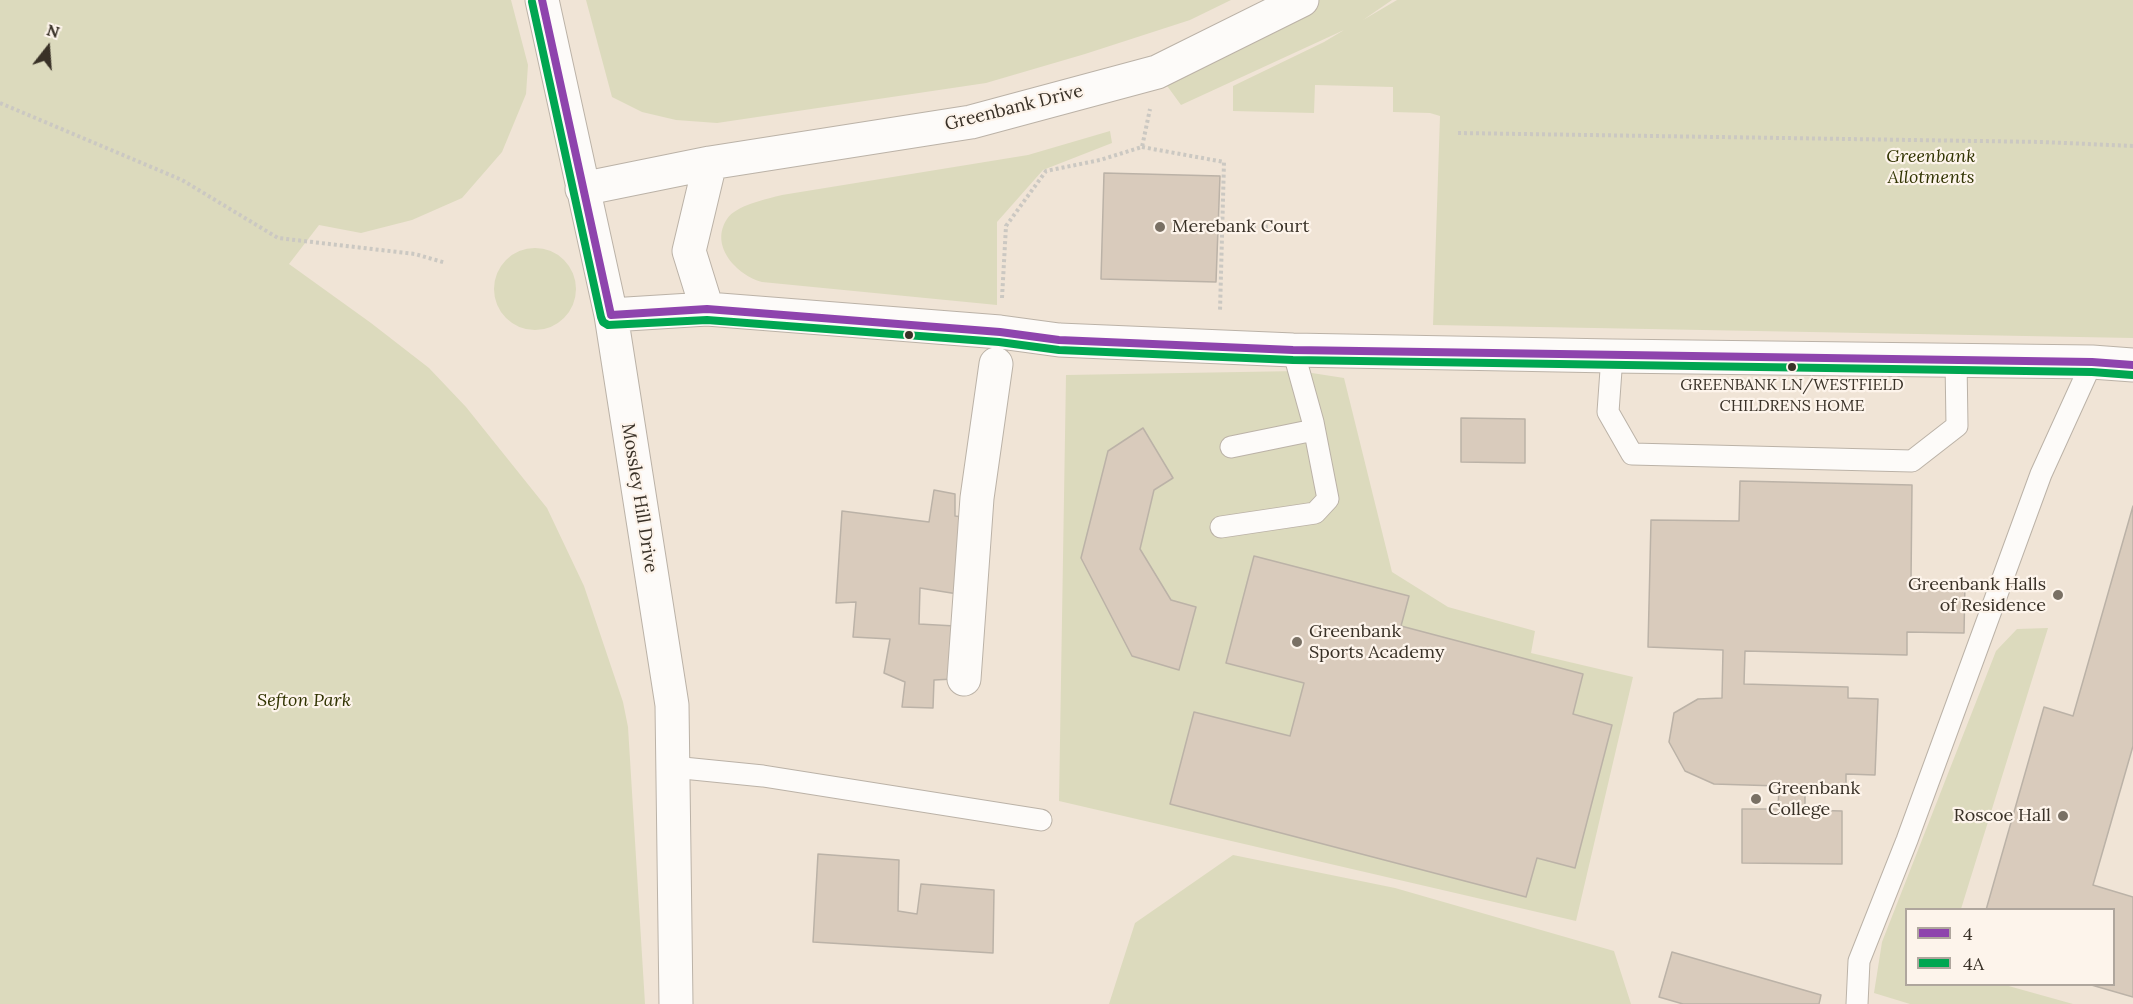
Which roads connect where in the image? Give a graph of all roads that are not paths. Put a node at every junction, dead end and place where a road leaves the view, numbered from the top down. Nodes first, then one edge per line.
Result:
1 (542, 0) edge
2 (1302, 0) edge
3 (710, 163) junction
4 (582, 189) junction
5 (707, 309) junction
6 (611, 315) junction
7 (1000, 332) junction
8 (1293, 350) junction
9 (1612, 356) junction
10 (1956, 360) junction
11 (2092, 362) junction
12 (996, 364) joint
13 (2133, 365) edge
14 (1314, 430) junction
15 (1231, 447) dead end
16 (1221, 527) dead end
17 (964, 679) dead end
18 (673, 767) junction
19 (1041, 820) dead end
20 (676, 1004) edge
21 (1857, 1004) edge

1 - 4 street, Mossley Hill Drive
2 - 3 street, Greenbank Drive
3 - 4 street, Greenbank Drive
3 - 5 street
4 - 6 street, Mossley Hill Drive
5 - 6 street
5 - 7 street
6 - 18 street, Mossley Hill Drive
7 - 8 street
7 - 12 lane
8 - 9 street
8 - 14 lane
9 - 10 street
9 - 10 lane
10 - 11 street
11 - 13 street
11 - 21 lane
12 - 17 street
14 - 15 lane
14 - 16 lane
18 - 19 lane
18 - 20 street, Mossley Hill Drive

